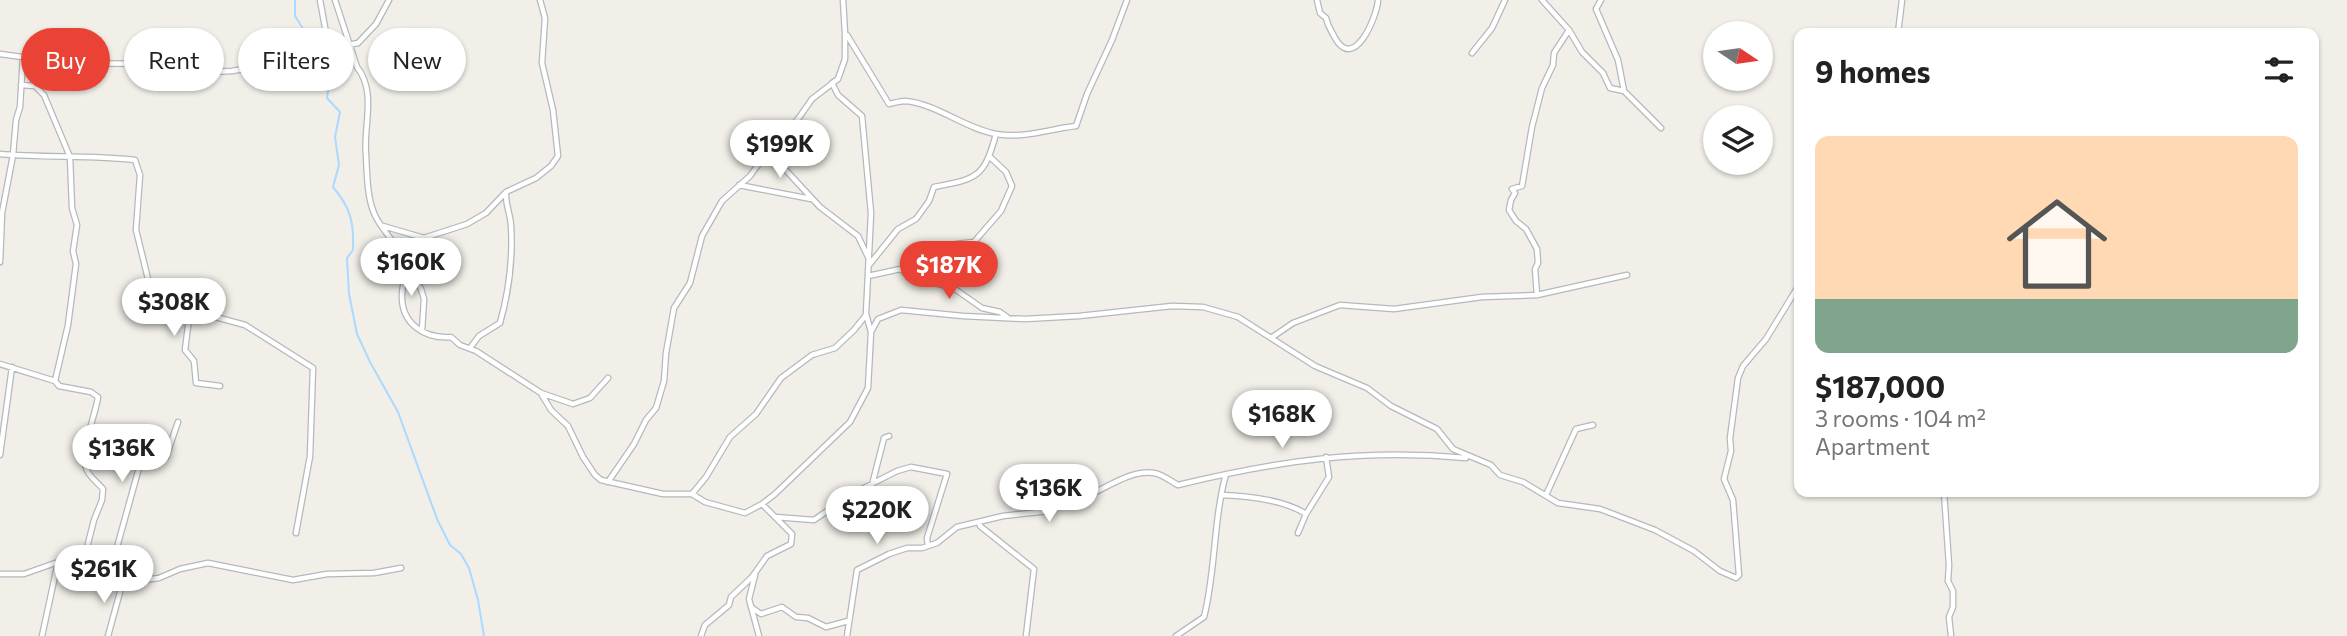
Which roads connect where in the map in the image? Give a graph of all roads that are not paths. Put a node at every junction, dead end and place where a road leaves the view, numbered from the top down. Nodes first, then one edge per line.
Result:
1 (320, 0) edge
2 (335, 0) edge
3 (389, 0) edge
4 (540, 0) edge
5 (843, 0) edge
6 (1127, 0) edge
7 (1317, 0) edge
8 (1378, 0) edge
9 (1505, 0) edge
10 (1542, 0) edge
11 (1601, 0) edge
12 (1902, 0) edge
13 (325, 28) edge
14 (344, 28) edge
15 (1899, 28) edge
16 (1569, 30) junction
17 (845, 33) junction
18 (354, 43) edge
19 (1472, 53) dead end
20 (0, 54) edge
21 (354, 56) edge
22 (21, 57) edge
23 (110, 63) edge
24 (238, 70) edge
25 (838, 79) junction
26 (21, 85) edge
27 (40, 91) edge
28 (1624, 91) junction
29 (1661, 128) dead end
30 (996, 134) junction
31 (0, 154) edge
32 (13, 155) junction
33 (70, 157) junction
34 (990, 157) junction
35 (764, 158) junction
36 (740, 185) junction
37 (506, 192) junction
38 (816, 200) junction
39 (382, 226) junction
40 (404, 260) junction
41 (0, 262) edge
42 (869, 262) junction
43 (901, 269) junction
44 (1627, 275) dead end
45 (868, 276) junction
46 (1794, 293) edge
47 (1537, 295) junction
48 (190, 310) junction
49 (866, 314) junction
50 (1009, 318) junction
51 (422, 332) junction
52 (871, 332) junction
53 (1271, 338) junction
54 (470, 348) junction
55 (0, 364) edge
56 (12, 367) junction
57 (608, 379) dead end
58 (55, 381) junction
59 (220, 386) dead end
60 (541, 393) junction
61 (178, 422) dead end
62 (1593, 425) dead end
63 (889, 436) dead end
64 (0, 455) edge
65 (1326, 457) junction
66 (1471, 458) junction
67 (1226, 474) junction
68 (608, 482) junction
69 (871, 486) junction
70 (692, 494) junction
71 (1221, 495) junction
72 (1546, 495) junction
73 (1944, 497) edge
74 (762, 504) junction
75 (1306, 514) junction
76 (775, 517) junction
77 (979, 522) junction
78 (296, 533) dead end
79 (1298, 533) dead end
80 (928, 546) junction
81 (58, 562) junction
82 (82, 567) junction
83 (401, 568) dead end
84 (0, 574) edge
85 (755, 574) junction
86 (108, 576) junction
87 (123, 581) junction
88 (751, 607) junction
89 (849, 621) junction
90 (111, 635) edge
91 (42, 636) edge
92 (701, 636) edge
93 (759, 636) edge
94 (847, 636) edge
95 (1026, 636) edge
96 (1177, 636) edge
97 (1951, 636) edge

1 - 13 street
2 - 14 street
3 - 18 street
4 - 37 street
5 - 17 street
6 - 30 street
7 - 8 street
9 - 19 street
10 - 16 street
11 - 28 street
12 - 15 street
16 - 28 street
16 - 47 street
17 - 25 street
17 - 30 street
20 - 22 street
21 - 39 street
23 - 24 street
25 - 35 street
25 - 42 street
26 - 32 street
27 - 33 street
28 - 29 street
30 - 34 street
31 - 32 street
32 - 33 street
32 - 41 street
33 - 48 street
33 - 58 street
34 - 42 street
34 - 43 street
35 - 36 street
35 - 38 street
36 - 38 street
36 - 68 street
37 - 39 street
37 - 54 street
38 - 42 street
39 - 40 street
40 - 51 street
40 - 51 street
42 - 45 street
43 - 45 street
43 - 50 street
44 - 47 street
45 - 49 street
46 - 72 street
47 - 53 street
48 - 59 street
48 - 78 street
49 - 52 street
49 - 70 street
50 - 52 street
50 - 53 street
51 - 54 street
52 - 74 street
53 - 66 street
54 - 60 street
55 - 56 street
56 - 58 street
56 - 64 street
57 - 60 street
58 - 82 street
60 - 68 street
61 - 86 street
62 - 72 street
63 - 69 street
65 - 66 street
65 - 67 street
65 - 75 street
66 - 72 street
67 - 71 street
67 - 77 street
68 - 70 street
69 - 76 street
69 - 80 street
70 - 74 street
71 - 75 street
71 - 96 street
73 - 97 street
74 - 76 street
75 - 79 street
76 - 85 street
77 - 80 street
77 - 95 street
80 - 89 street
81 - 82 street
81 - 84 street
81 - 91 street
82 - 86 street
83 - 87 street
85 - 88 street
85 - 92 street
86 - 87 street
87 - 90 street
88 - 89 street
88 - 93 street
89 - 94 street

